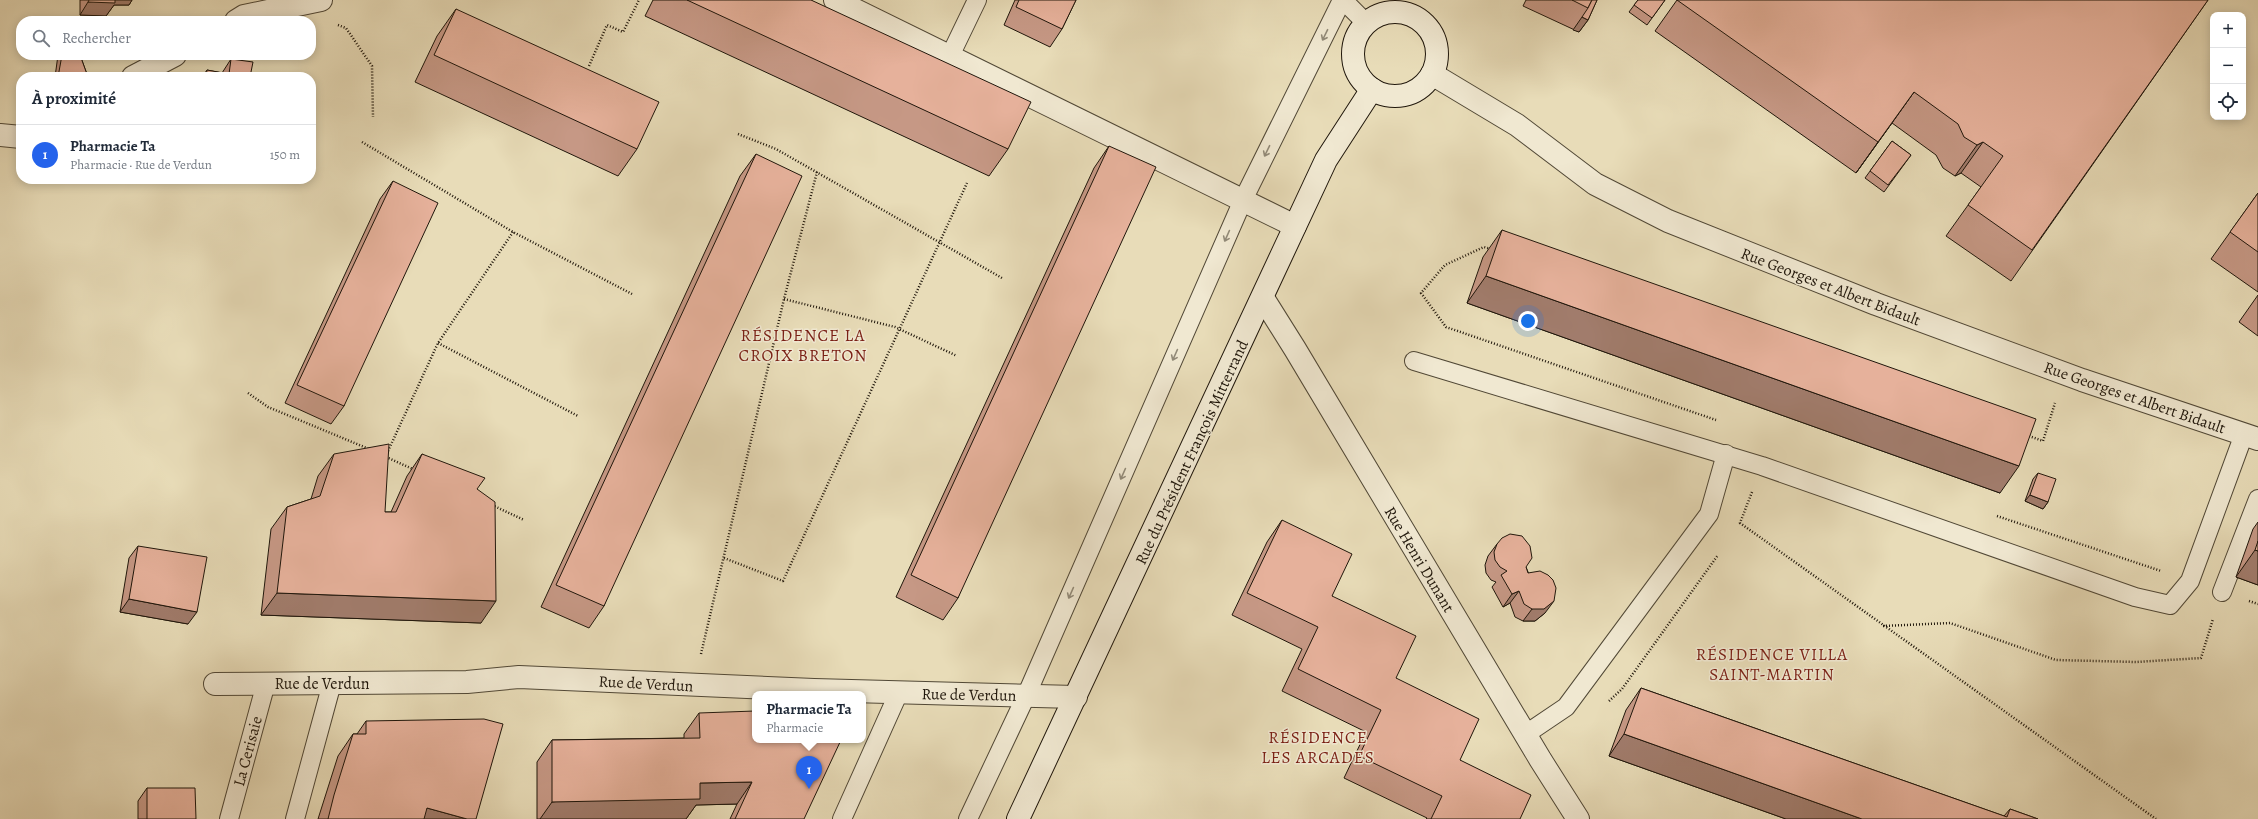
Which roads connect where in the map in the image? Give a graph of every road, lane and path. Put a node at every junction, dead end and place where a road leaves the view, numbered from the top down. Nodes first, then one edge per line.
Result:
1 (321, 0) edge
2 (639, 0) edge
3 (834, 0) edge
4 (977, 0) edge
5 (1342, 0) edge
6 (1409, 6) edge
7 (244, 16) edge
8 (332, 23) dead end
9 (1366, 23) junction
10 (950, 56) junction
11 (165, 60) edge
12 (589, 66) dead end
13 (143, 72) edge
14 (1432, 74) junction
15 (1372, 89) junction
16 (373, 117) dead end
17 (738, 134) dead end
18 (0, 135) edge
19 (16, 137) edge
20 (362, 142) dead end
21 (817, 172) junction
22 (968, 183) dead end
23 (1243, 200) junction
24 (1295, 226) junction
25 (513, 232) junction
26 (939, 244) junction
27 (1002, 278) dead end
28 (632, 294) dead end
29 (1262, 298) junction
30 (784, 299) junction
31 (900, 329) junction
32 (438, 343) junction
33 (957, 356) dead end
34 (1414, 360) dead end
35 (248, 393) dead end
36 (578, 416) dead end
37 (2251, 437) edge
38 (371, 450) edge
39 (1726, 454) junction
40 (420, 472) edge
41 (2258, 499) edge
42 (490, 504) edge
43 (1996, 515) dead end
44 (524, 520) dead end
45 (724, 558) junction
46 (2190, 581) junction
47 (2222, 592) junction
48 (2258, 604) edge
49 (1882, 626) dead end
50 (266, 683) junction
51 (332, 683) junction
52 (215, 684) dead end
53 (694, 685) junction
54 (899, 692) junction
55 (1026, 696) junction
56 (1076, 697) junction
57 (1526, 734) junction
58 (228, 819) edge
59 (295, 819) edge
60 (842, 819) edge
61 (968, 819) edge
62 (1018, 819) edge
63 (1578, 819) edge

1 - 7 street
2 - 12 path
3 - 10 street
4 - 10 lane
5 - 9 lane
5 -> 23 lane
6 - 9 street
6 - 14 street
8 - 16 path
9 - 15 street
10 - 23 street
11 - 13 street
14 - 15 street
14 - 37 street, Rue Georges et Albert Bidault
15 - 24 street, Rue du Président François Mitterrand
17 - 21 path
18 - 19 street
20 - 25 path
21 - 26 path
21 - 30 path
22 - 26 path
23 - 24 street
23 -> 55 lane
24 - 29 street, Rue du Président François Mitterrand
25 - 28 path
25 - 32 path
26 - 27 path
26 - 31 path
29 - 56 street, Rue du Président François Mitterrand
29 - 57 street, Rue Henri Dunant
30 - 31 path
30 - 45 path
31 - 33 path
31 - 45 path
32 - 36 path
32 - 40 path
34 - 39 lane
35 - 38 path
37 - 46 lane
39 - 46 lane
39 - 57 lane
41 - 47 lane
42 - 44 path
43 - 46 path
45 - 53 path
47 - 48 path
47 - 49 path
50 - 51 street, Rue de Verdun
50 - 52 street, Rue de Verdun
50 - 58 lane, La Cerisaie
51 - 53 street, Rue de Verdun
51 - 59 lane
53 - 54 street, Rue de Verdun
54 - 55 street, Rue de Verdun
54 - 60 lane
55 - 56 street, Rue de Verdun
55 - 61 lane
56 - 62 street, Rue du Président François Mitterrand
57 - 63 street, Rue Henri Dunant

